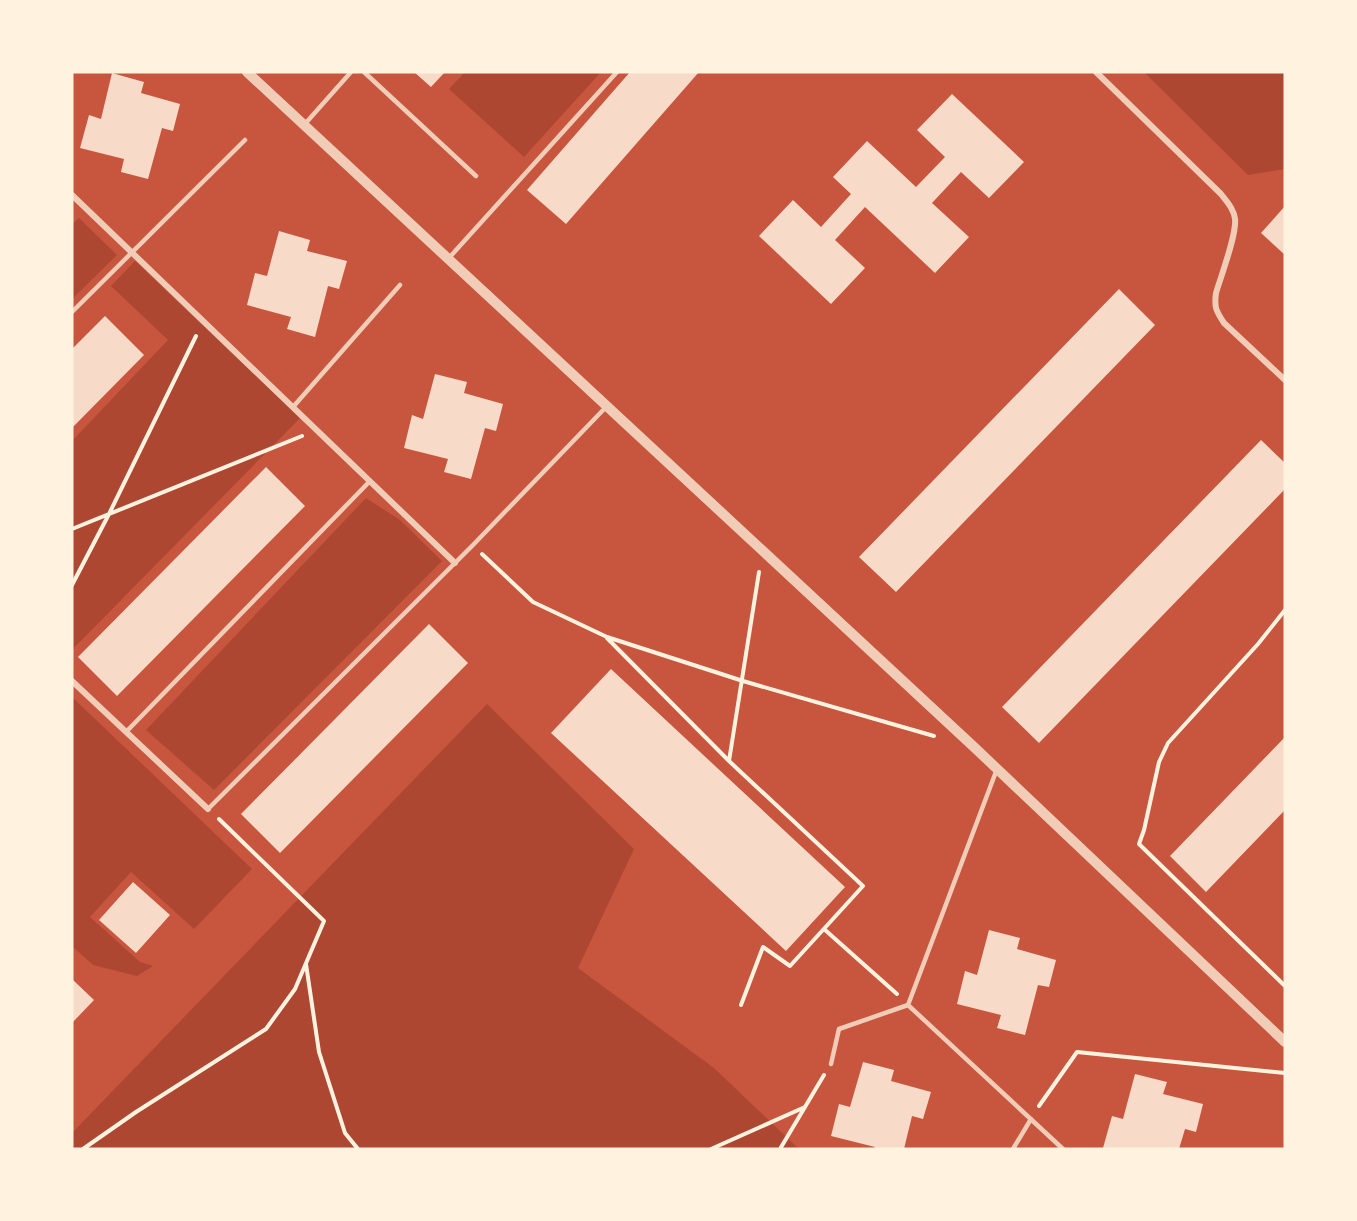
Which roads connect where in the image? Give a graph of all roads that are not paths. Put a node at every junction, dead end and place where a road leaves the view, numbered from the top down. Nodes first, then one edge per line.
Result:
1 (247, 72) edge
2 (351, 72) edge
3 (364, 72) edge
4 (617, 72) edge
5 (1096, 72) edge
6 (304, 125) junction
7 (245, 140) dead end
8 (476, 176) dead end
9 (72, 195) edge
10 (132, 252) junction
11 (448, 259) junction
12 (400, 285) dead end
13 (72, 312) edge
14 (1285, 380) edge
15 (607, 406) junction
16 (293, 407) junction
17 (370, 481) junction
18 (455, 563) junction
19 (72, 681) edge
20 (126, 732) junction
21 (997, 769) junction
22 (208, 809) joint
23 (908, 1005) junction
24 (1285, 1042) edge
25 (831, 1065) road end
26 (1030, 1119) junction
27 (1013, 1149) edge
28 (1063, 1149) edge

1 - 6 street
2 - 6 lane
3 - 8 lane
4 - 11 lane
5 - 14 street
6 - 11 street
7 - 10 lane
9 - 10 street
10 - 13 lane
10 - 16 street
11 - 15 street
12 - 16 lane
15 - 18 lane
15 - 21 street
16 - 17 street
17 - 18 street
17 - 20 lane
18 - 22 lane
19 - 20 street
20 - 22 street
21 - 23 lane
21 - 24 street
23 - 25 lane
23 - 26 lane
26 - 27 lane
26 - 28 lane

